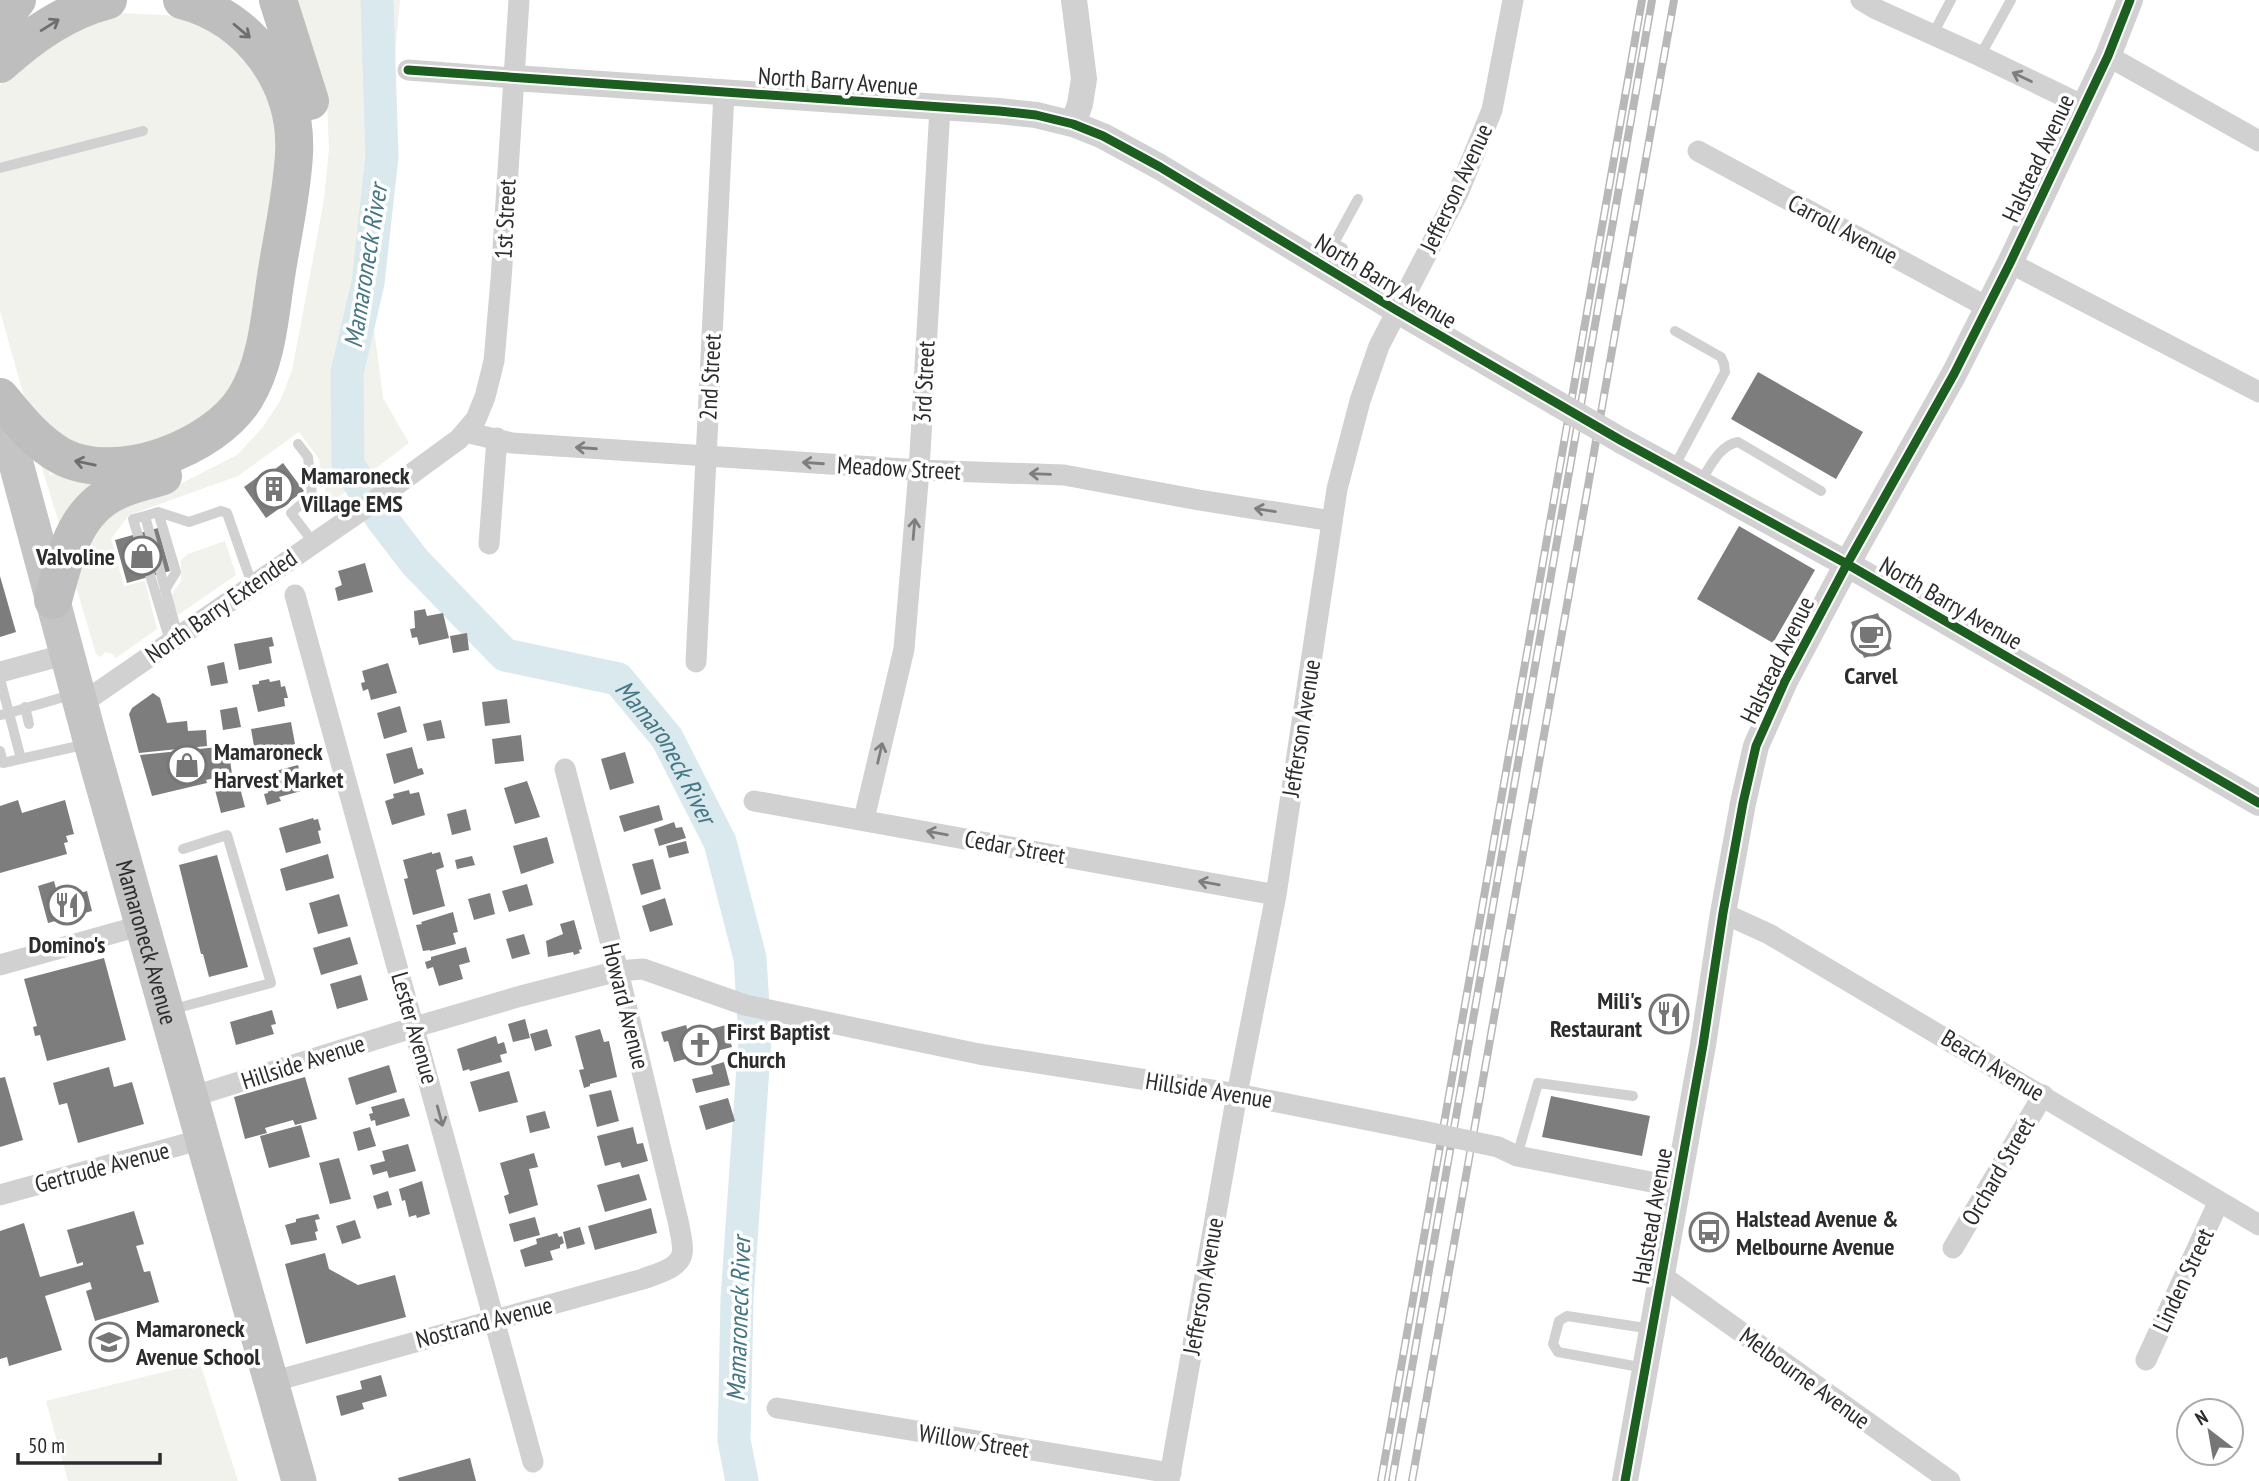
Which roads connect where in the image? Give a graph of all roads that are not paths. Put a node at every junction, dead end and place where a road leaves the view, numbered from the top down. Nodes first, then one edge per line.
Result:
1 (17, 0) edge
2 (108, 0) edge
3 (182, 0) edge
4 (278, 0) edge
5 (519, 0) edge
6 (1074, 0) edge
7 (1513, 0) edge
8 (1861, 0) edge
9 (1951, 0) edge
10 (2011, 0) edge
11 (2130, 0) edge
12 (0, 22) edge
13 (1933, 34) junction
14 (1980, 56) junction
15 (2108, 56) junction
16 (0, 64) edge
17 (408, 71) dead end
18 (514, 78) junction
19 (724, 92) junction
20 (2084, 106) junction
21 (940, 108) junction
22 (1073, 124) junction
23 (143, 131) dead end
24 (2259, 141) edge
25 (1698, 151) dead end
26 (0, 168) edge
27 (1357, 199) dead end
28 (2010, 263) junction
29 (1331, 271) junction
30 (1987, 307) junction
31 (1396, 310) junction
32 (1675, 331) dead end
33 (2259, 392) edge
34 (0, 397) edge
35 (0, 404) edge
36 (465, 432) junction
37 (497, 439) junction
38 (298, 444) dead end
39 (706, 457) junction
40 (1673, 469) junction
41 (919, 470) junction
42 (1699, 484) junction
43 (1821, 491) dead end
44 (158, 512) junction
45 (145, 516) junction
46 (1332, 520) junction
47 (313, 542) junction
48 (489, 544) dead end
49 (1847, 564) junction
50 (252, 584) junction
51 (165, 590) junction
52 (295, 595) dead end
53 (53, 600) junction
54 (174, 639) junction
55 (68, 653) junction
56 (696, 662) dead end
57 (0, 672) edge
58 (0, 679) edge
59 (79, 698) junction
60 (25, 707) junction
61 (4, 714) edge
62 (29, 724) dead end
63 (92, 743) junction
64 (0, 751) edge
65 (21, 759) junction
66 (565, 769) dead end
67 (754, 801) dead end
68 (2259, 803) edge
69 (864, 820) junction
70 (183, 849) dead end
71 (1276, 895) junction
72 (1723, 914) junction
73 (144, 926) junction
74 (0, 965) edge
75 (618, 971) junction
76 (167, 1010) junction
77 (415, 1027) junction
78 (1237, 1094) junction
79 (2043, 1095) junction
80 (191, 1097) junction
81 (1633, 1097) dead end
82 (203, 1139) junction
83 (1517, 1156) junction
84 (1677, 1187) junction
85 (0, 1195) edge
86 (2220, 1201) junction
87 (2259, 1225) edge
88 (681, 1245) joint
89 (1954, 1248) dead end
90 (1661, 1275) junction
91 (495, 1319) junction
92 (1651, 1329) junction
93 (2146, 1360) dead end
94 (1645, 1368) junction
95 (271, 1382) junction
96 (777, 1408) dead end
97 (533, 1462) dead end
98 (1170, 1477) edge
99 (299, 1481) edge
100 (1625, 1481) edge
101 (1950, 1481) edge

1 - 12 highway
16 -> 2 highway
3 -> 34 highway
4 - 53 highway
5 - 18 street, 1st Street
6 - 22 street
7 - 31 street, Jefferson Avenue
8 - 13 street
9 - 13 lane
10 - 14 lane
11 - 15 street, Halstead Avenue
13 - 14 street
20 -> 14 street
15 - 20 street, Halstead Avenue
15 - 24 street
17 - 18 street, North Barry Avenue
18 - 19 street, North Barry Avenue
18 - 36 street, 1st Street
19 - 21 street, North Barry Avenue
19 - 39 street, 2nd Street
20 - 28 street, Halstead Avenue
21 - 22 street, North Barry Avenue
21 - 41 street, 3rd Street
22 - 29 street, North Barry Avenue
23 - 26 lane
25 - 30 street, Carroll Avenue
27 - 29 lane
28 - 30 street, Halstead Avenue
28 - 33 street
29 - 31 street, North Barry Avenue
30 - 49 street, Halstead Avenue
31 - 40 street, North Barry Avenue, bridge
31 - 46 street, Jefferson Avenue
32 - 40 lane
35 - 53 main road, Mamaroneck Avenue
36 - 37 street, Meadow Street
36 - 47 street, North Barry Extended
39 -> 37 street, Meadow Street
37 - 48 street
38 - 47 lane
41 -> 39 street, Meadow Street
39 - 56 street, 2nd Street
40 - 42 street, North Barry Avenue
46 -> 41 street, Meadow Street
69 -> 41 street, 3rd Street
42 - 43 lane
42 - 49 street, North Barry Avenue
44 - 45 lane
44 - 50 lane
44 - 51 lane
45 - 51 lane
45 - 54 lane
46 - 71 street, Jefferson Avenue
47 - 50 street, North Barry Extended
49 - 68 street, North Barry Avenue
49 - 72 street, Halstead Avenue
50 - 54 street, North Barry Extended
51 - 54 lane
52 - 77 street, Lester Avenue
53 - 55 main road, Mamaroneck Avenue
54 - 59 street, North Barry Extended
55 - 57 street
55 - 59 main road, Mamaroneck Avenue
58 - 61 lane
59 - 60 lane
59 - 63 main road, Mamaroneck Avenue
60 - 61 lane
60 - 62 lane
61 - 65 lane
63 - 65 lane
63 - 73 main road, Mamaroneck Avenue
64 - 65 lane
66 - 75 street, Howard Avenue
67 - 69 street, Cedar Street
71 -> 69 street, Cedar Street
70 - 76 lane
71 - 78 street, Jefferson Avenue
72 - 79 street, Beach Avenue
72 - 84 street, Halstead Avenue
73 - 74 street
73 - 76 main road, Mamaroneck Avenue
75 - 77 street, Hillside Avenue
75 - 78 street, Hillside Avenue
75 - 88 street, Howard Avenue
76 - 80 main road, Mamaroneck Avenue
77 - 80 street, Hillside Avenue
77 -> 91 street, Lester Avenue
78 - 83 street, Hillside Avenue, bridge
78 - 98 street, Jefferson Avenue
79 - 86 street, Beach Avenue
79 - 89 street, Orchard Street
80 - 82 main road, Mamaroneck Avenue
81 - 83 lane
82 - 85 street, Gertrude Avenue
82 - 95 main road, Mamaroneck Avenue
83 - 84 street, Hillside Avenue
84 - 90 street, Halstead Avenue
86 - 87 street, Beach Avenue
86 - 93 street, Linden Street
88 - 91 street, Nostrand Avenue
90 - 92 street, Halstead Avenue
90 - 101 street, Melbourne Avenue
91 - 95 street, Nostrand Avenue
91 - 97 street, Lester Avenue
92 - 94 street, Halstead Avenue
92 - 94 lane
94 - 100 street, Halstead Avenue
95 - 99 main road, Mamaroneck Avenue
96 - 98 street, Willow Street

